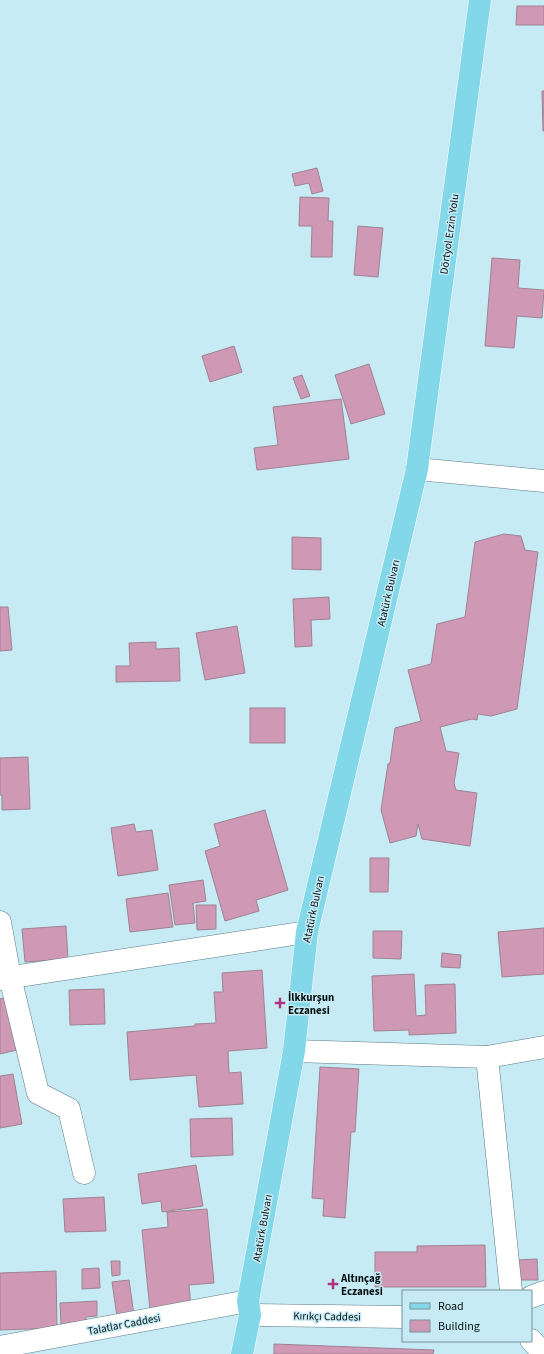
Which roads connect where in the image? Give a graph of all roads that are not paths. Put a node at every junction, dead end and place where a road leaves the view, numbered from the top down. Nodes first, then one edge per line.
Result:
1 (480, 0) edge
2 (417, 469) junction
3 (544, 481) edge
4 (0, 922) edge
5 (307, 932) junction
6 (5, 978) edge
7 (544, 1047) edge
8 (294, 1051) junction
9 (487, 1057) junction
10 (84, 1173) dead end
11 (511, 1290) edge
12 (544, 1292) edge
13 (532, 1297) edge
14 (249, 1308) junction
15 (402, 1317) edge
16 (532, 1341) edge
17 (0, 1347) edge
18 (242, 1354) edge
19 (544, 1354) edge

1 - 2 main road, Dörtyol Erzin Yolu
2 - 3 street
2 - 5 main road, Atatürk Bulvarı
4 - 6 street
5 - 6 street
5 - 8 main road, Atatürk Bulvarı
6 - 10 street
7 - 9 street
8 - 9 street
8 - 14 main road, Atatürk Bulvarı
9 - 11 street
12 - 13 street
14 - 15 street, Kırıkçı Caddesi
14 - 17 street, Talatlar Caddesi
14 - 18 main road, Atatürk Bulvarı
16 - 19 street

